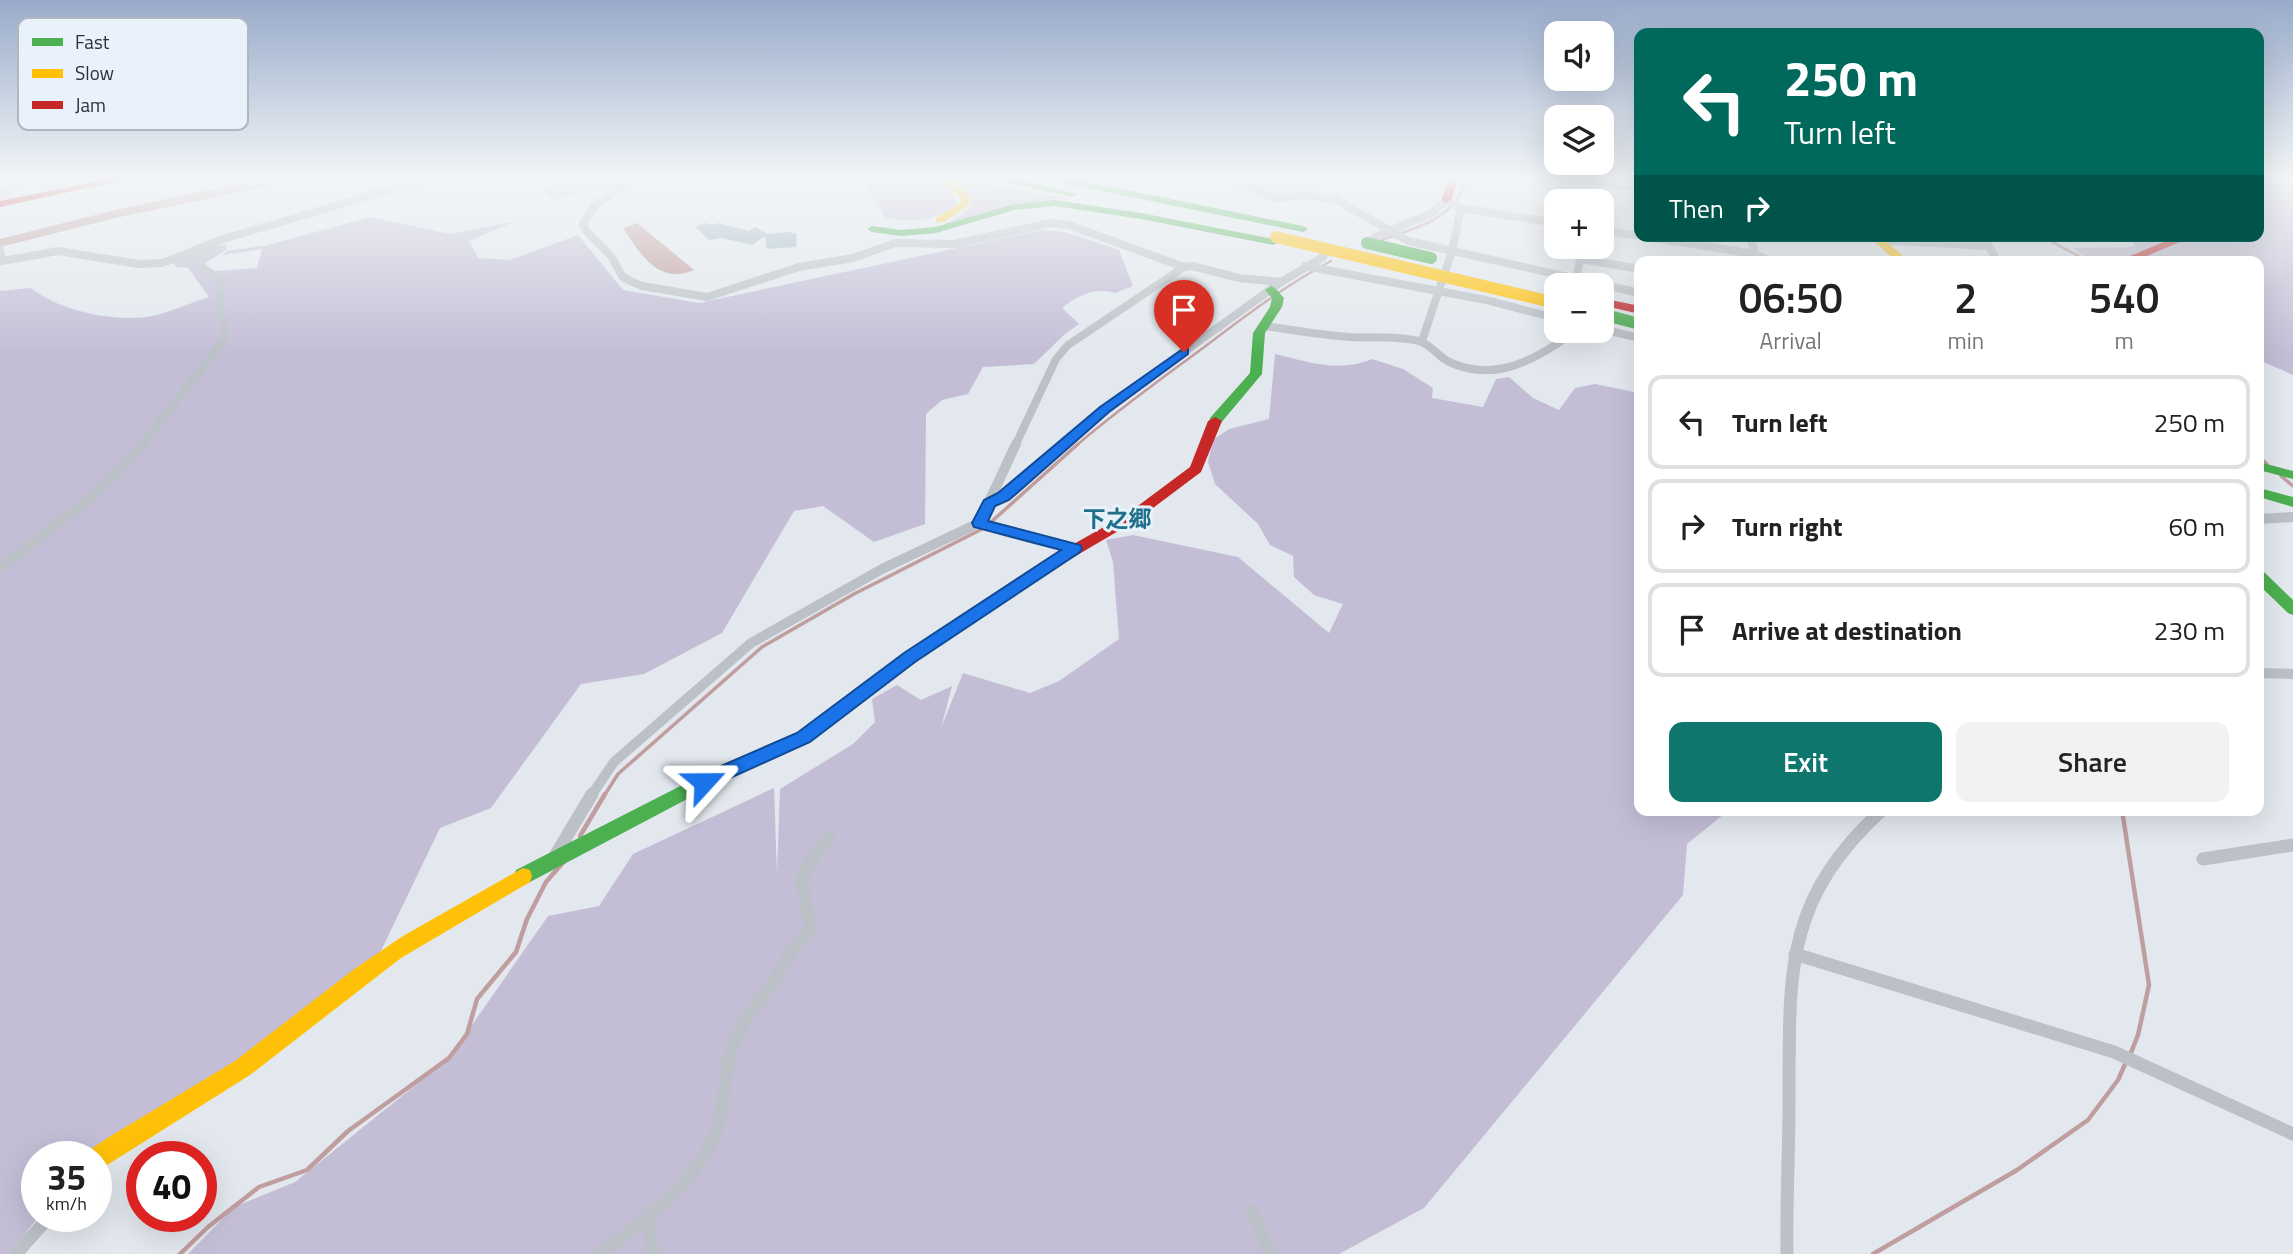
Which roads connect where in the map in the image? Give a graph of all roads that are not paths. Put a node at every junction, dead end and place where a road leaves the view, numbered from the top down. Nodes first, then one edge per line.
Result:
1 (237, 237) edge
2 (592, 237) edge
3 (989, 237) edge
4 (1101, 237) edge
5 (1255, 237) edge
6 (1258, 237) edge
7 (1335, 237) edge
8 (1377, 237) edge
9 (1400, 237) edge
10 (1455, 237) edge
11 (1373, 238) dead end
12 (1274, 240) junction
13 (1678, 242) edge
14 (1752, 242) edge
15 (1880, 242) edge
16 (1932, 242) edge
17 (2173, 242) edge
18 (216, 243) junction
19 (0, 250) edge
20 (1452, 251) junction
21 (1755, 254) junction
22 (1750, 256) edge
23 (1759, 256) edge
24 (1897, 256) edge
25 (1994, 256) edge
26 (2137, 256) edge
27 (1322, 257) dead end
28 (1581, 259) joint
29 (1, 261) edge
30 (1306, 266) junction
31 (1184, 267) junction
32 (1634, 268) edge
33 (1553, 273) edge
34 (1577, 273) edge
35 (1276, 286) junction
36 (1544, 286) edge
37 (1614, 287) edge
38 (1438, 291) junction
39 (1634, 292) edge
40 (1544, 300) edge
41 (1614, 304) edge
42 (1634, 309) edge
43 (1544, 315) edge
44 (1614, 321) edge
45 (1265, 326) junction
46 (1614, 330) edge
47 (1634, 331) edge
48 (1634, 333) edge
49 (1422, 341) junction
50 (1558, 343) edge
51 (2264, 467) edge
52 (2293, 475) edge
53 (2264, 480) edge
54 (2293, 489) edge
55 (2264, 493) edge
56 (2293, 502) edge
57 (989, 503) junction
58 (2293, 517) edge
59 (2264, 519) edge
60 (979, 523) junction
61 (1074, 548) junction
62 (0, 568) edge
63 (2264, 581) edge
64 (2293, 609) edge
65 (2264, 673) edge
66 (2293, 674) edge
67 (1875, 816) edge
68 (830, 837) dead end
69 (2293, 845) edge
70 (554, 857) junction
71 (2203, 859) dead end
72 (1795, 954) junction
73 (2293, 1134) edge
74 (112, 1148) edge
75 (1252, 1211) dead end
76 (647, 1218) junction
77 (36, 1232) edge
78 (16, 1254) edge
79 (598, 1254) edge
80 (653, 1254) edge
81 (1269, 1254) edge
82 (1787, 1254) edge

1 - 18 street
2 - 3 street
4 - 31 street
5 - 12 main road
6 - 12 main road
7 - 36 main road, bridge
8 - 11 street
9 - 20 street
10 - 20 street
12 - 40 main road, bridge
13 - 21 street
14 - 21 street
15 - 24 main road
16 - 25 street
17 - 26 main road
18 - 29 street
18 - 62 street
19 - 29 street
20 - 33 street
20 - 38 street
21 - 22 street
21 - 23 street
27 - 30 street
28 - 32 street
28 - 34 street
30 - 35 street
30 - 38 street
31 - 35 street
31 - 57 street
35 - 45 main road
35 - 57 street
37 - 39 street
38 - 43 street
38 - 49 street
41 - 42 main road
44 - 47 main road, bridge
45 - 49 street
45 - 61 main road
46 - 48 street
49 - 50 street
51 - 52 main road
53 - 54 main road
55 - 56 main road
57 - 60 street
58 - 59 street
60 - 61 street
60 - 70 street
61 - 70 main road
63 - 64 main road
65 - 66 street
67 - 72 street
68 - 76 street
69 - 71 street
70 - 74 main road
72 - 73 street
72 - 82 street
75 - 81 street
76 - 79 street
76 - 80 street
77 - 78 street

